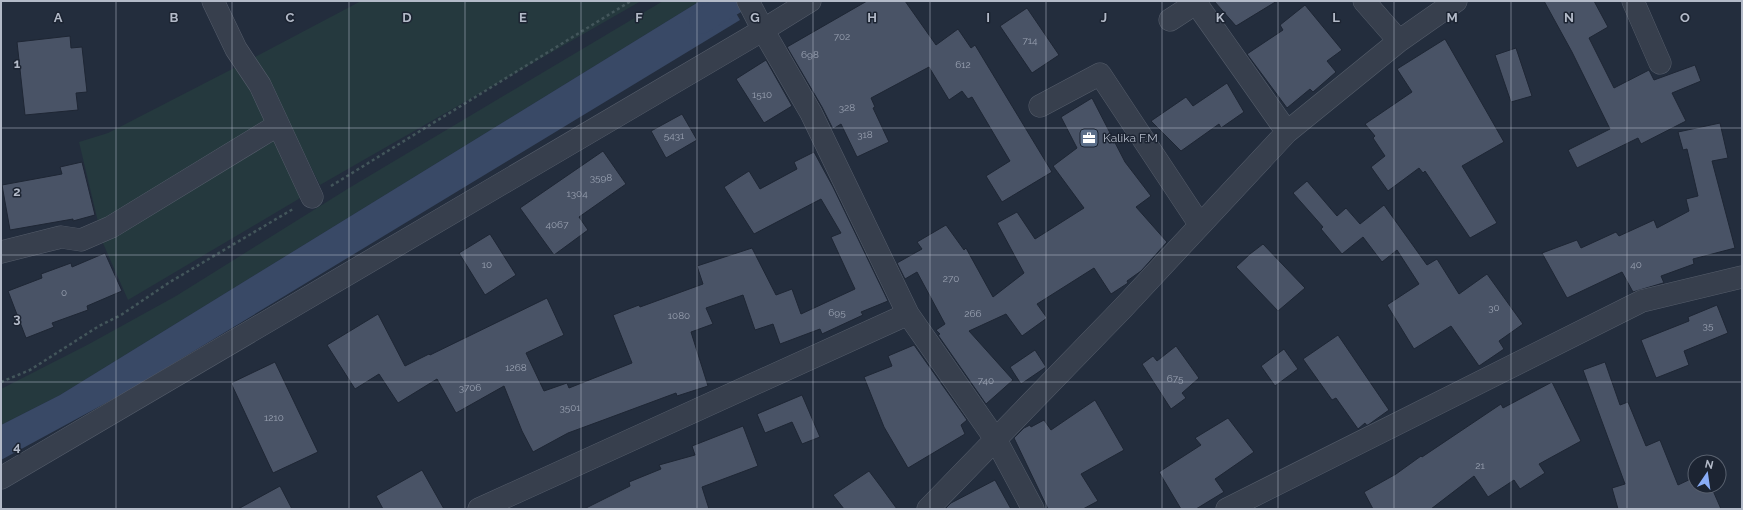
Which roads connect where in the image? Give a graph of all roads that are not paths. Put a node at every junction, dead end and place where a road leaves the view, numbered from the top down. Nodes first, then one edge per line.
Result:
1 (213, 1) edge
2 (748, 1) edge
3 (810, 1) edge
4 (1364, 1) edge
5 (1456, 1) edge
6 (1633, 1) edge
7 (1170, 20) dead end
8 (760, 26) junction
9 (1399, 41) junction
10 (1660, 63) dead end
11 (1040, 106) dead end
12 (278, 125) junction
13 (1287, 132) junction
14 (312, 198) road end
15 (1200, 225) junction
16 (1, 252) edge
17 (1742, 278) edge
18 (908, 314) junction
19 (996, 440) junction
20 (1, 478) edge
21 (479, 509) edge
22 (928, 509) edge
23 (1033, 509) edge
24 (1227, 509) edge

1 - 12 street
2 - 8 street
3 - 8 street
4 - 9 street
5 - 9 street
6 - 10 street
7 - 13 street
8 - 18 street
8 - 20 street
9 - 13 street
11 - 15 street
12 - 14 street
12 - 16 street
13 - 15 street
15 - 19 street
17 - 24 street
18 - 19 street
18 - 21 street
19 - 22 street
19 - 23 street

